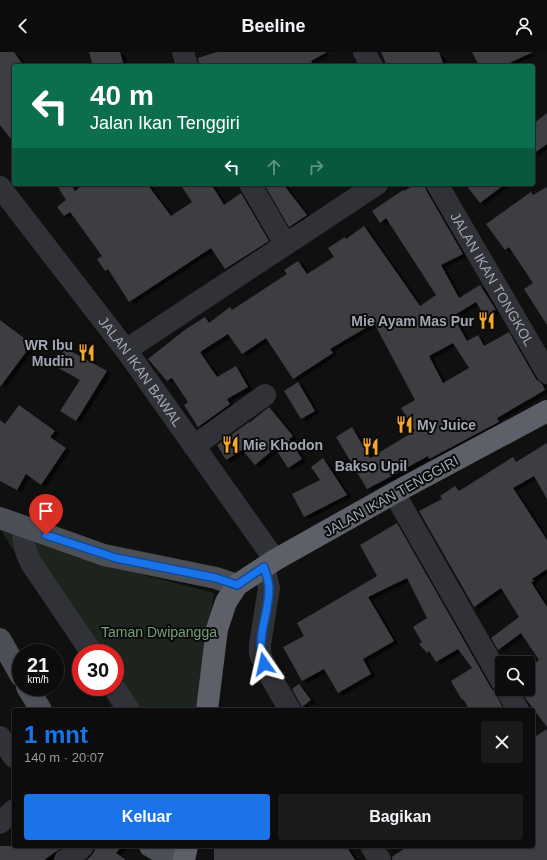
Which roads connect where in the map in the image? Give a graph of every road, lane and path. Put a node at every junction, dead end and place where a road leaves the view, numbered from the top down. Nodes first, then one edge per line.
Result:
1 (183, 52) edge
2 (364, 52) edge
3 (187, 64) edge
4 (371, 64) edge
5 (251, 186) edge
6 (374, 186) edge
7 (438, 186) edge
8 (0, 187) edge
9 (285, 244) junction
10 (126, 350) junction
11 (547, 373) edge
12 (265, 394) dead end
13 (547, 411) edge
14 (194, 446) junction
15 (394, 493) junction
16 (0, 518) edge
17 (23, 527) junction
18 (270, 563) junction
19 (237, 585) junction
20 (0, 639) edge
21 (86, 644) edge
22 (12, 660) edge
23 (495, 670) edge
24 (32, 696) edge
25 (120, 696) edge
26 (510, 696) edge
27 (40, 708) edge
28 (128, 708) edge
29 (207, 708) edge
30 (289, 708) edge
31 (517, 708) edge
32 (0, 737) edge
33 (12, 754) edge
34 (12, 812) edge
35 (0, 823) edge
36 (80, 848) edge
37 (154, 848) edge
38 (187, 848) edge
39 (372, 848) edge
40 (65, 860) edge
41 (184, 860) edge
42 (380, 860) edge

1 - 3 street
2 - 4 street
5 - 9 street
6 - 9 street
7 - 11 street, JALAN IKAN TONGKOL
8 - 10 street, JALAN IKAN BAWAL
9 - 10 street
10 - 14 street, JALAN IKAN BAWAL
12 - 14 street
13 - 15 highway, JALAN IKAN TENGGIRI
14 - 18 street, JALAN IKAN BAWAL
15 - 18 highway, JALAN IKAN TENGGIRI
15 - 23 street
16 - 17 main road
17 - 19 main road
17 - 21 street
18 - 19 highway, JALAN IKAN TENGGIRI
18 - 30 street
19 - 29 highway
20 - 22 main road
24 - 27 main road
25 - 28 street
26 - 31 street
32 - 33 street
34 - 35 street
36 - 40 street
37 - 41 main road
38 - 41 highway
39 - 42 street

